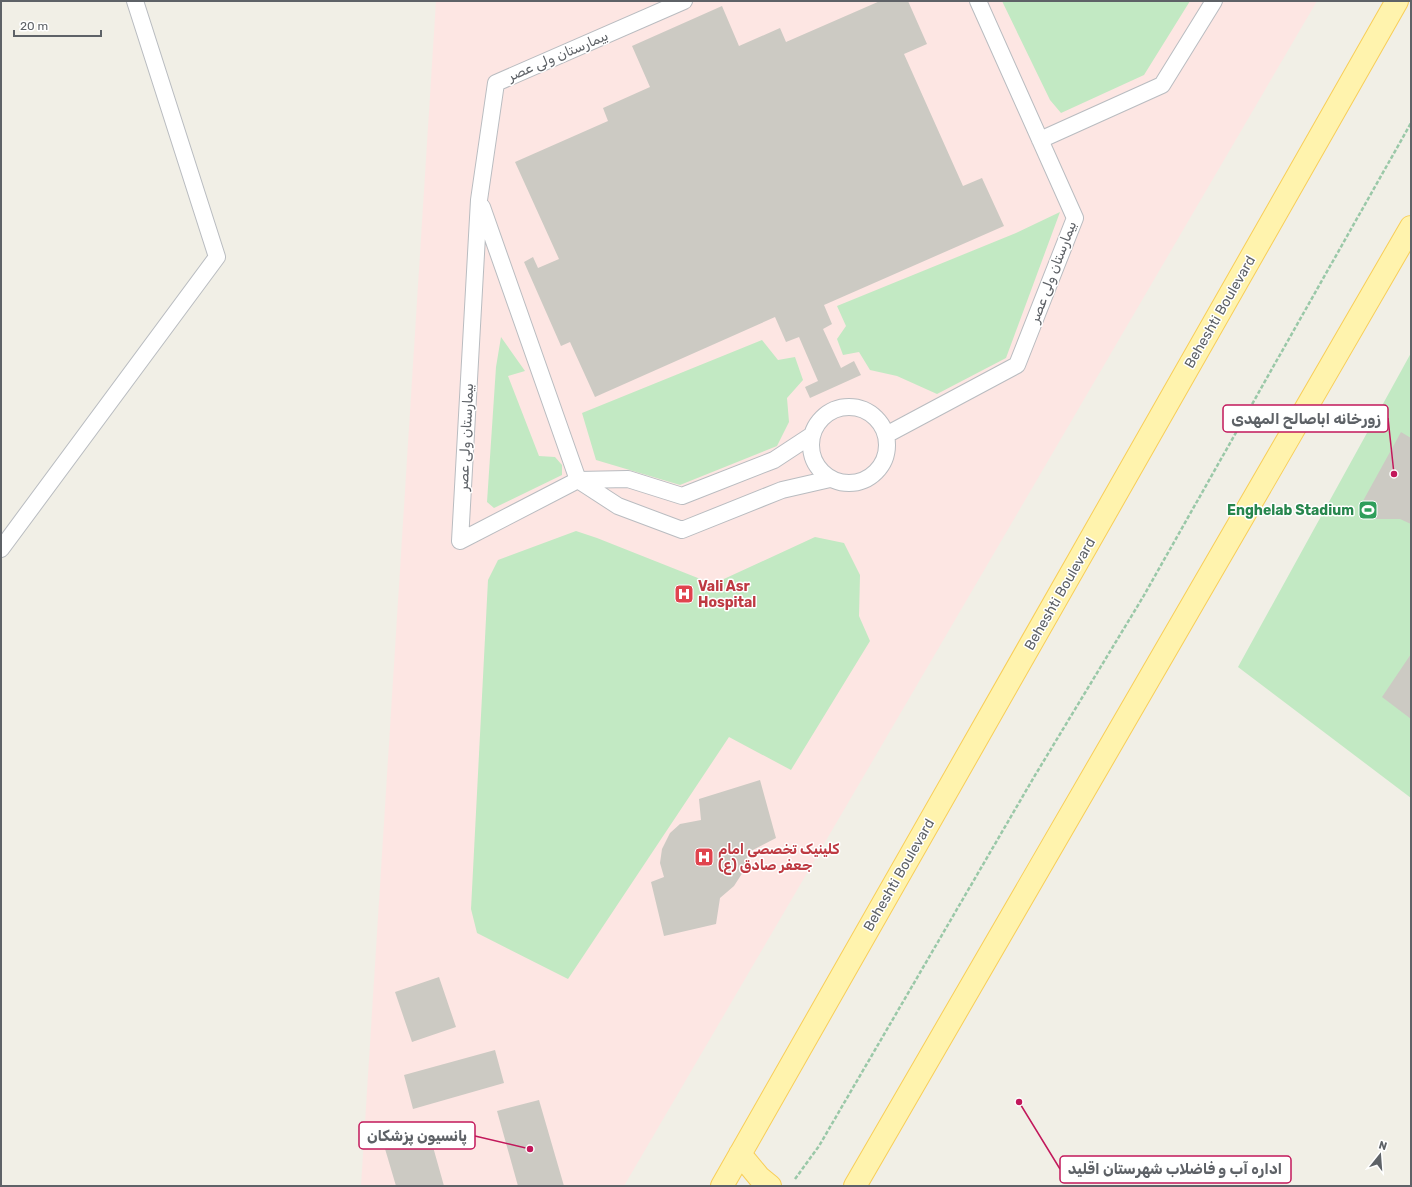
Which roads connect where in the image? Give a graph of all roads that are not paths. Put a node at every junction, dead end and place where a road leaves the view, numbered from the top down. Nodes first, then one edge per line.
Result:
1 (135, 1) edge
2 (684, 1) edge
3 (978, 1) edge
4 (1214, 1) edge
5 (1398, 1) edge
6 (1040, 140) junction
7 (479, 200) junction
8 (1411, 227) edge
9 (812, 435) junction
10 (886, 435) junction
11 (830, 479) junction
12 (578, 480) junction
13 (1, 550) edge
14 (740, 1154) junction
15 (722, 1186) edge
16 (770, 1186) edge
17 (855, 1186) edge

1 - 13 lane
2 - 7 lane, بیمارستان ولی عصر
3 - 6 lane, بیمارستان ولی عصر
4 - 6 lane
5 - 14 main road, Beheshti Boulevard
6 - 10 lane, بیمارستان ولی عصر
7 - 12 lane, بیمارستان ولی عصر
7 - 12 lane, بیمارستان ولی عصر
8 - 17 main road
9 - 10 lane
9 - 11 lane
9 - 12 lane
10 - 11 lane
11 - 12 lane
14 - 15 main road, Beheshti Boulevard
14 - 16 main road

